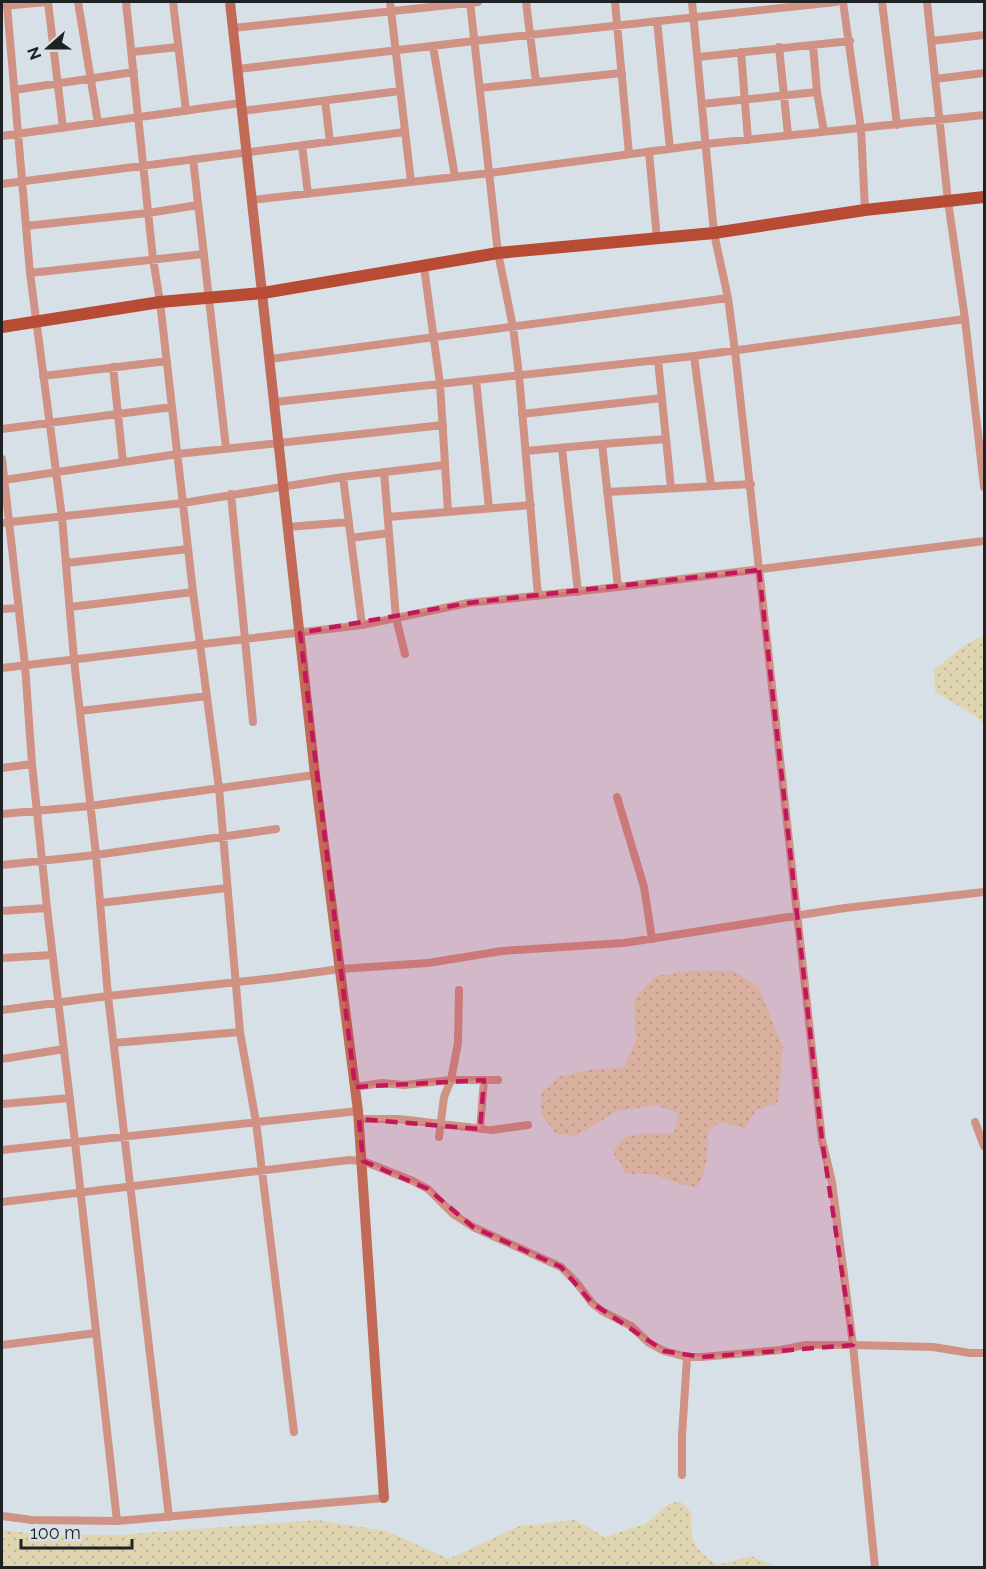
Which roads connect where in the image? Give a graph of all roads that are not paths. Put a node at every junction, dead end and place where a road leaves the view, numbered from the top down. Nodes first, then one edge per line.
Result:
1 (48, 2) edge
2 (78, 2) edge
3 (126, 2) edge
4 (173, 2) edge
5 (230, 2) edge
6 (390, 2) edge
7 (473, 2) edge
8 (526, 2) edge
9 (615, 2) edge
10 (692, 2) edge
11 (836, 2) edge
12 (843, 2) edge
13 (882, 2) edge
14 (927, 2) edge
15 (4, 6) edge
16 (391, 11) junction
17 (694, 17) junction
18 (657, 21) junction
19 (618, 24) junction
20 (233, 28) junction
21 (531, 34) junction
22 (984, 35) edge
23 (474, 40) junction
24 (850, 41) junction
25 (931, 41) junction
26 (433, 45) junction
27 (813, 45) junction
28 (178, 47) junction
29 (779, 48) junction
30 (395, 50) junction
31 (741, 51) junction
32 (132, 52) junction
33 (698, 57) junction
34 (238, 69) junction
35 (134, 72) junction
36 (622, 73) junction
37 (984, 74) edge
38 (91, 79) junction
39 (935, 79) junction
40 (536, 82) junction
41 (56, 84) junction
42 (480, 88) junction
43 (14, 90) junction
44 (400, 91) junction
45 (817, 92) junction
46 (784, 96) junction
47 (744, 99) junction
48 (325, 101) junction
49 (702, 104) junction
50 (242, 107) junction
51 (186, 111) junction
52 (984, 115) edge
53 (139, 117) junction
54 (940, 120) junction
55 (98, 123) junction
56 (897, 125) junction
57 (63, 128) junction
58 (861, 129) junction
59 (405, 132) junction
60 (824, 132) junction
61 (18, 134) junction
62 (788, 135) junction
63 (2, 136) edge
64 (748, 140) junction
65 (330, 142) junction
66 (706, 144) junction
67 (302, 145) junction
68 (670, 149) junction
69 (247, 152) junction
70 (649, 152) junction
71 (629, 154) junction
72 (193, 159) junction
73 (145, 166) junction
74 (490, 173) junction
75 (455, 177) junction
76 (22, 181) junction
77 (411, 182) junction
78 (2, 184) edge
79 (308, 194) junction
80 (984, 196) edge
81 (252, 200) junction
82 (948, 201) junction
83 (198, 205) junction
84 (865, 210) junction
85 (148, 213) junction
86 (26, 226) junction
87 (714, 233) junction
88 (657, 239) junction
89 (498, 253) junction
90 (204, 254) junction
91 (153, 259) junction
92 (424, 267) junction
93 (30, 273) junction
94 (262, 292) junction
95 (209, 298) junction
96 (728, 298) junction
97 (160, 302) junction
98 (965, 319) junction
99 (35, 323) junction
100 (2, 327) edge
101 (513, 327) junction
102 (434, 337) junction
103 (735, 351) junction
104 (694, 356) junction
105 (270, 359) junction
106 (658, 360) junction
107 (167, 361) junction
108 (113, 367) junction
109 (519, 375) junction
110 (43, 376) junction
111 (476, 380) junction
112 (440, 384) junction
113 (662, 398) junction
114 (274, 402) junction
115 (172, 406) junction
116 (522, 414) junction
117 (118, 415) junction
118 (49, 424) junction
119 (443, 425) junction
120 (2, 429) edge
121 (666, 439) junction
122 (279, 442) junction
123 (602, 444) junction
124 (226, 448) junction
125 (562, 449) junction
126 (526, 451) junction
127 (178, 454) junction
128 (2, 459) edge
129 (123, 462) junction
130 (445, 465) junction
131 (2, 471) edge
132 (384, 472) junction
133 (56, 473) junction
134 (343, 477) junction
135 (4, 480) junction
136 (751, 484) junction
137 (284, 485) junction
138 (711, 485) junction
139 (984, 487) edge
140 (671, 488) junction
141 (607, 492) junction
142 (231, 494) junction
143 (183, 503) junction
144 (531, 505) junction
145 (489, 508) junction
146 (448, 512) junction
147 (388, 516) junction
148 (62, 517) junction
149 (349, 522) junction
150 (6, 523) edge
151 (288, 527) junction
152 (389, 533) junction
153 (351, 538) junction
154 (984, 541) edge
155 (188, 549) junction
156 (66, 563) junction
157 (759, 570) junction
158 (618, 587) junction
159 (193, 592) junction
160 (578, 592) junction
161 (538, 596) junction
162 (70, 607) junction
163 (19, 608) junction
164 (2, 609) edge
165 (396, 618) junction
166 (362, 625) junction
167 (300, 633) junction
168 (245, 639) junction
169 (200, 644) junction
170 (405, 654) dead end
171 (74, 660) junction
172 (25, 665) junction
173 (2, 668) edge
174 (207, 696) junction
175 (80, 711) junction
176 (253, 722) dead end
177 (32, 765) junction
178 (2, 768) edge
179 (315, 775) junction
180 (219, 788) junction
181 (617, 797) dead end
182 (90, 806) junction
183 (37, 811) junction
184 (2, 814) edge
185 (276, 829) dead end
186 (222, 837) junction
187 (96, 855) junction
188 (42, 861) junction
189 (2, 865) edge
190 (227, 888) junction
191 (984, 892) edge
192 (100, 903) junction
193 (47, 908) junction
194 (2, 911) edge
195 (799, 916) junction
196 (652, 939) junction
197 (52, 955) junction
198 (2, 958) edge
199 (340, 969) junction
200 (236, 982) junction
201 (459, 990) dead end
202 (108, 996) junction
203 (58, 1003) junction
204 (2, 1010) edge
205 (240, 1032) junction
206 (114, 1043) junction
207 (64, 1049) junction
208 (2, 1059) edge
209 (451, 1080) junction
210 (484, 1080) junction
211 (498, 1080) dead end
212 (355, 1087) junction
213 (70, 1098) junction
214 (2, 1104) edge
215 (358, 1115) junction
216 (256, 1122) junction
217 (975, 1122) dead end
218 (441, 1123) junction
219 (528, 1125) dead end
220 (480, 1129) junction
221 (126, 1137) junction
222 (438, 1137) dead end
223 (75, 1142) junction
224 (984, 1146) edge
225 (2, 1150) edge
226 (363, 1161) junction
227 (263, 1172) junction
228 (131, 1187) junction
229 (81, 1192) junction
230 (2, 1202) edge
231 (96, 1334) junction
232 (2, 1345) edge
233 (853, 1345) junction
234 (984, 1353) edge
235 (687, 1357) junction
236 (294, 1432) dead end
237 (682, 1475) dead end
238 (384, 1498) joint
239 (2, 1516) edge
240 (169, 1516) junction
241 (117, 1521) junction
242 (875, 1568) edge

1 - 15 street
1 - 41 street
2 - 38 street
3 - 32 street
4 - 28 street
5 - 20 street
6 - 16 street
7 - 16 street
7 - 23 street
8 - 21 street
9 - 19 street
10 - 17 street
11 - 17 street
12 - 24 street
13 - 56 street
14 - 25 street
15 - 43 street
16 - 20 street
16 - 30 street
17 - 18 street
17 - 33 street
18 - 19 street
18 - 68 street
19 - 21 street
19 - 36 street
20 - 34 street
21 - 23 street
21 - 40 street
22 - 25 street
23 - 26 street
23 - 42 street
24 - 27 street
24 - 58 street
25 - 39 street
26 - 30 street
26 - 75 street
27 - 29 street
27 - 45 street
28 - 32 street
28 - 51 street
29 - 31 street
29 - 46 street
30 - 34 street
30 - 44 street
31 - 33 street
31 - 47 street
32 - 35 street
33 - 49 street
34 - 50 street
35 - 38 street
35 - 53 street
36 - 40 street
36 - 71 street
37 - 39 street
38 - 41 street
38 - 55 street
39 - 54 street
40 - 42 street
41 - 43 street
41 - 57 street
42 - 74 street
43 - 61 street
44 - 48 street
44 - 59 street
45 - 46 street
45 - 60 street
46 - 47 street
46 - 62 street
47 - 49 street
47 - 64 street
48 - 50 street
48 - 65 street
49 - 66 street
50 - 51 street
50 - 69 street
51 - 53 street
52 - 54 street
53 - 55 street
53 - 73 street
54 - 56 street
54 - 82 street
55 - 57 street
56 - 58 street
57 - 61 street
58 - 60 street
58 - 84 street
59 - 65 street
59 - 77 street
60 - 62 street
61 - 63 street
61 - 76 street
62 - 64 street
64 - 66 street
65 - 67 street
66 - 68 street
66 - 87 street
67 - 69 street
67 - 79 street
68 - 70 street
69 - 72 street
69 - 81 street
70 - 71 street
70 - 88 street
71 - 74 street
72 - 73 street
72 - 83 street
73 - 76 street
73 - 85 street
74 - 75 street
74 - 89 street
75 - 77 street
76 - 78 street
76 - 86 street
77 - 79 street
79 - 81 street
80 - 82 main road
81 - 94 street
82 - 84 main road
82 - 98 street
83 - 85 street
83 - 90 street
84 - 87 main road
85 - 86 street
85 - 91 street
86 - 93 street
87 - 88 main road
87 - 96 street
88 - 89 main road
89 - 92 main road
89 - 101 street
90 - 91 street
90 - 95 street
91 - 93 street
91 - 97 street
92 - 94 main road
92 - 102 street
93 - 99 street
94 - 95 main road
94 - 105 street
95 - 97 main road
95 - 124 street
96 - 101 street
96 - 103 street
97 - 99 main road
97 - 107 street
98 - 103 street
98 - 139 street
99 - 100 main road
99 - 110 street
101 - 102 street
101 - 109 street
102 - 105 street
102 - 112 street
103 - 104 street
103 - 136 street
104 - 106 street
104 - 138 street
105 - 114 street
106 - 109 street
106 - 113 street
107 - 108 street
107 - 115 street
108 - 110 street
108 - 117 street
109 - 111 street
109 - 116 street
110 - 118 street
111 - 112 street
111 - 145 street
112 - 114 street
112 - 119 street
113 - 116 street
113 - 121 street
114 - 122 street
115 - 117 street
115 - 127 street
116 - 126 street
117 - 118 street
117 - 129 street
118 - 120 street
118 - 133 street
119 - 122 street
119 - 130 street
121 - 123 street
121 - 140 street
122 - 124 street
122 - 137 street
123 - 125 street
123 - 141 street
124 - 127 street
125 - 126 street
125 - 160 street
126 - 144 street
127 - 129 street
127 - 143 street
128 - 131 street
129 - 133 street
130 - 132 street
130 - 146 street
131 - 135 street
132 - 134 street
132 - 147 street
133 - 135 street
133 - 148 street
134 - 137 street
134 - 149 street
135 - 150 street
136 - 138 street
136 - 157 street
137 - 142 street
137 - 151 street
138 - 140 street
140 - 141 street
141 - 158 street
142 - 143 street
142 - 168 street
143 - 148 street
143 - 155 street
144 - 145 street
144 - 161 street
145 - 146 street
146 - 147 street
147 - 152 street
148 - 150 street
148 - 156 street
149 - 151 street
149 - 153 street
150 - 163 street
151 - 167 street
152 - 153 street
152 - 165 street
153 - 166 street
154 - 157 street
155 - 156 street
155 - 159 street
156 - 162 street
157 - 158 street
157 - 195 street
158 - 160 street
159 - 162 street
159 - 169 street
160 - 161 street
161 - 165 street
162 - 171 street
163 - 164 street
163 - 172 street
165 - 166 street
165 - 170 street
166 - 167 street
167 - 168 street
167 - 179 street
168 - 169 street
168 - 176 street
169 - 171 street
169 - 174 street
171 - 172 street
171 - 175 street
172 - 173 street
172 - 177 street
174 - 175 street
174 - 180 street
175 - 182 street
177 - 178 street
177 - 183 street
179 - 180 street
179 - 199 street
180 - 182 street
180 - 186 street
181 - 196 street
182 - 183 street
182 - 187 street
183 - 184 street
183 - 188 street
185 - 186 street
186 - 187 street
186 - 190 street
187 - 188 street
187 - 192 street
188 - 189 street
188 - 193 street
190 - 192 street
190 - 200 street
191 - 195 street
192 - 202 street
193 - 194 street
193 - 197 street
195 - 196 street
195 - 233 street
196 - 199 street
197 - 198 street
197 - 203 street
199 - 200 street
199 - 212 street
200 - 202 street
200 - 205 street
201 - 209 street
202 - 203 street
202 - 206 street
203 - 204 street
203 - 207 street
205 - 206 street
205 - 216 street
206 - 221 street
207 - 208 street
207 - 213 street
209 - 210 street
209 - 212 street
209 - 218 street
210 - 211 street
210 - 220 street
212 - 215 street
213 - 214 street
213 - 223 street
215 - 216 street
215 - 218 street
215 - 226 street
216 - 221 street
216 - 227 street
217 - 224 street
218 - 220 street
218 - 222 street
219 - 220 street
221 - 223 street
221 - 228 street
223 - 225 street
223 - 229 street
226 - 227 street
226 - 235 street
226 - 238 street
227 - 228 street
227 - 236 street
228 - 229 street
228 - 240 street
229 - 230 street
229 - 231 street
231 - 232 street
231 - 241 street
233 - 234 street
233 - 235 street
233 - 242 street
235 - 237 street
238 - 240 street
239 - 241 street
240 - 241 street

